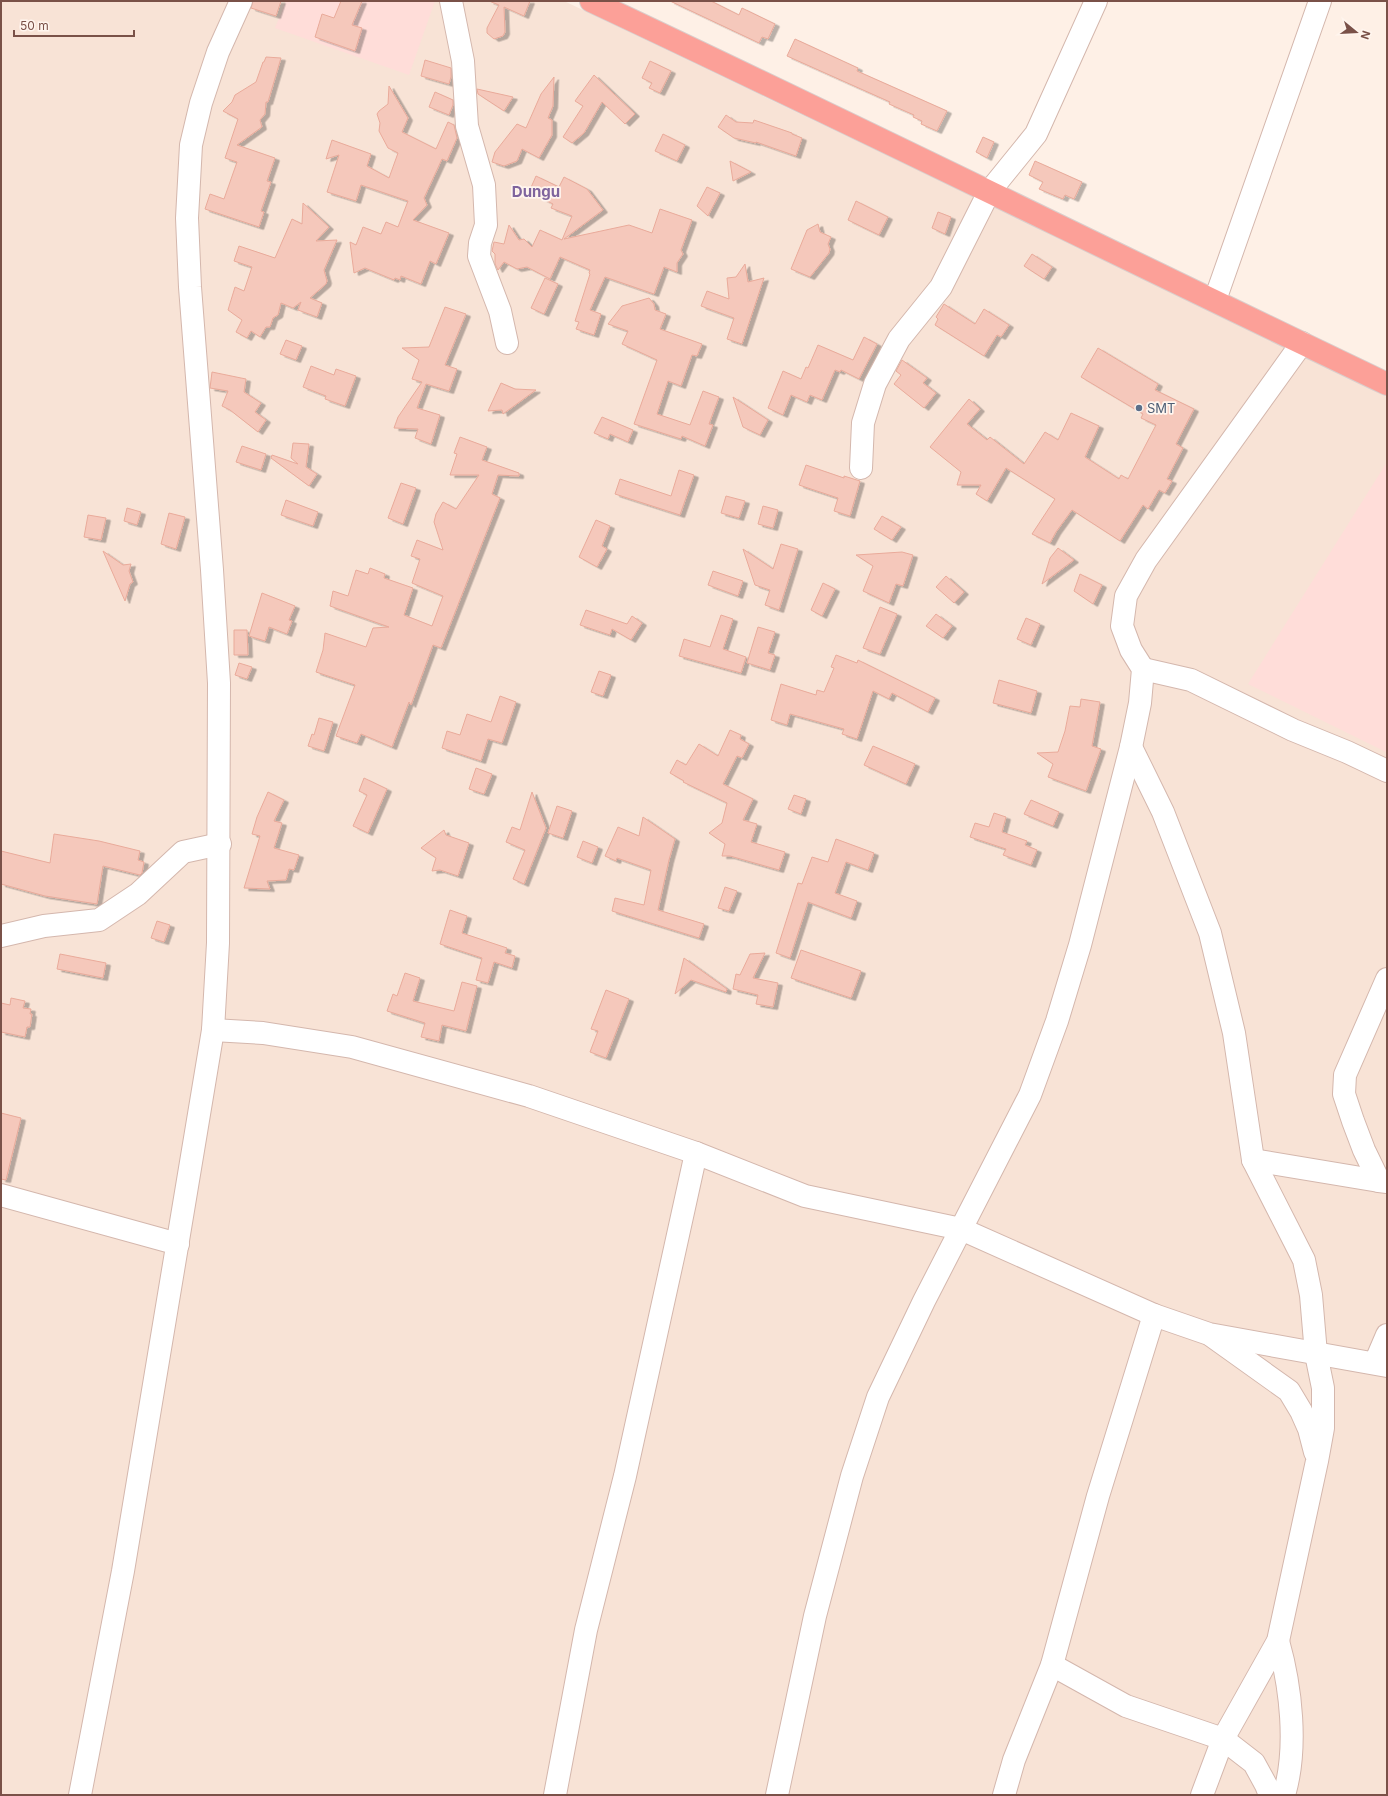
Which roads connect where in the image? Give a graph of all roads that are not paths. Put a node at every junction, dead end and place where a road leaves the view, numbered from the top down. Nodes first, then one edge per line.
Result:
1 (241, 1) edge
2 (451, 1) edge
3 (591, 1) edge
4 (1096, 1) edge
5 (1320, 1) edge
6 (989, 192) junction
7 (1215, 300) junction
8 (507, 343) dead end
9 (1302, 343) junction
10 (1387, 384) edge
11 (861, 468) dead end
12 (1143, 669) junction
13 (1131, 747) junction
14 (1387, 771) edge
15 (220, 844) junction
16 (1, 936) edge
17 (1385, 989) edge
18 (213, 1030) junction
19 (696, 1153) junction
20 (1253, 1160) junction
21 (1383, 1181) edge
22 (1, 1196) edge
23 (961, 1229) junction
24 (178, 1244) junction
25 (1154, 1316) junction
26 (1209, 1334) junction
27 (1387, 1335) edge
28 (1316, 1354) junction
29 (1381, 1364) edge
30 (1317, 1461) junction
31 (1278, 1641) junction
32 (1052, 1665) junction
33 (1223, 1739) junction
34 (80, 1795) edge
35 (555, 1795) edge
36 (777, 1795) edge
37 (1004, 1795) edge
38 (1202, 1795) edge
39 (1270, 1795) edge
40 (1284, 1795) edge

1 - 15 street
2 - 8 street
3 - 6 highway
4 - 6 street
5 - 7 street
6 - 7 highway
6 - 11 street
7 - 9 highway
9 - 10 highway
9 - 12 street
12 - 13 street
12 - 14 street
13 - 20 street
13 - 23 street
15 - 16 street
15 - 18 street
17 - 21 street
18 - 19 street
18 - 24 street
19 - 23 street
19 - 35 street
20 - 21 street
20 - 28 street
22 - 24 street
23 - 25 street
23 - 36 street
24 - 34 street
25 - 26 street
25 - 32 street
26 - 28 street
26 - 30 street
27 - 29 street
28 - 29 street
28 - 30 street
30 - 31 street
31 - 33 street
31 - 40 street
32 - 33 street
32 - 37 street
33 - 38 street
33 - 39 street

